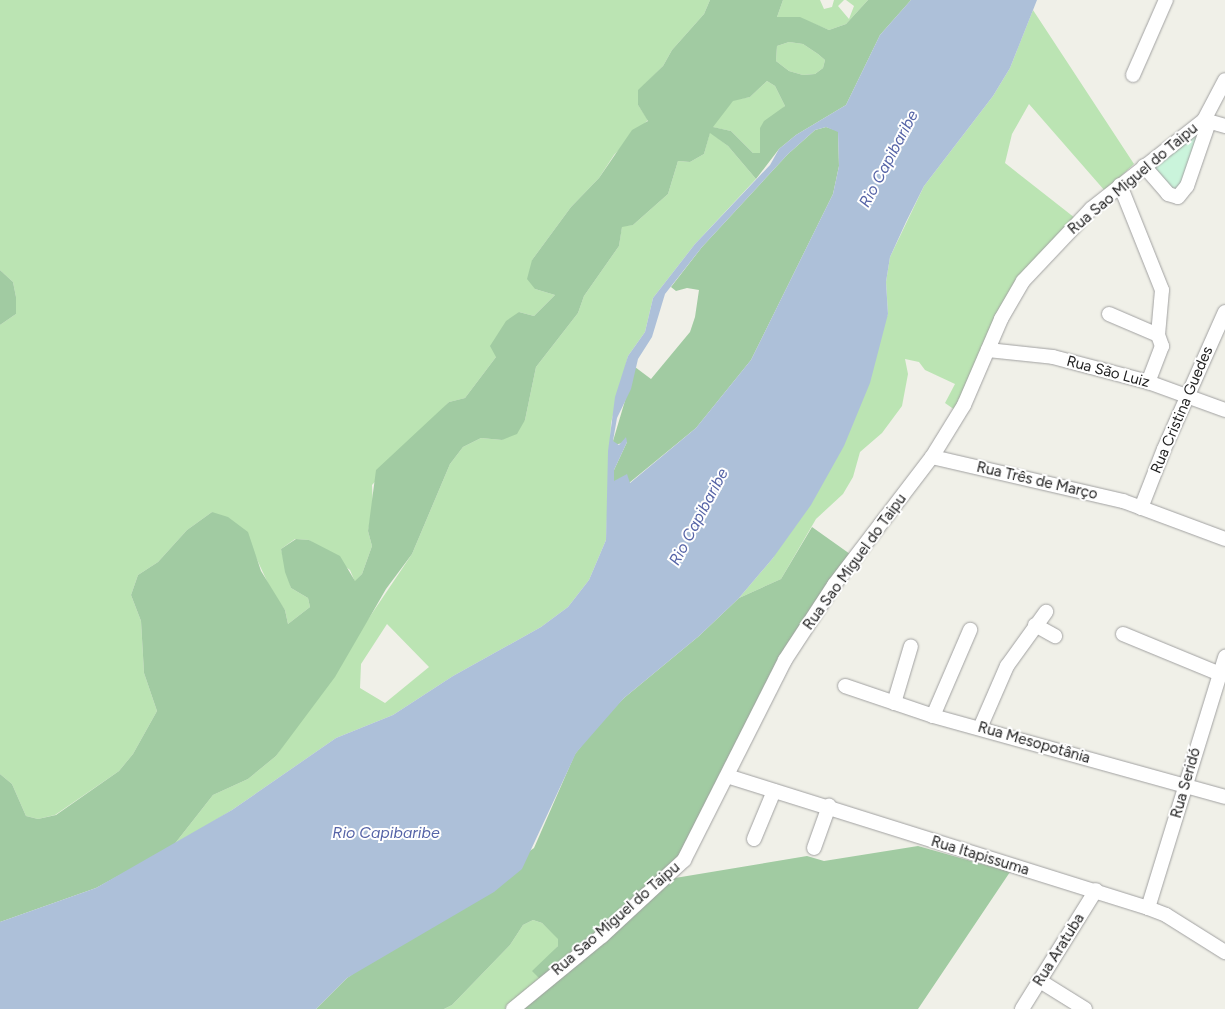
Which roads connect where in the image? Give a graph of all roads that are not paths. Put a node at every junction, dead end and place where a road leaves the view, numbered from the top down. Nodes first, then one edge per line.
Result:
1 (1166, 0) edge
2 (1133, 75) dead end
3 (1225, 80) edge
4 (1207, 121) junction
5 (1225, 126) edge
6 (1144, 166) junction
7 (1120, 185) junction
8 (1225, 312) edge
9 (1109, 314) dead end
10 (1158, 335) junction
11 (988, 350) junction
12 (1148, 382) junction
13 (1188, 396) junction
14 (1225, 410) edge
15 (932, 457) junction
16 (1142, 508) junction
17 (1225, 539) edge
18 (1046, 612) dead end
19 (1035, 625) junction
20 (970, 630) dead end
21 (1123, 634) dead end
22 (1056, 636) dead end
23 (911, 646) dead end
24 (1225, 657) edge
25 (1220, 674) junction
26 (845, 686) dead end
27 (894, 703) junction
28 (933, 716) junction
29 (980, 728) junction
30 (727, 776) junction
31 (1185, 786) junction
32 (774, 791) junction
33 (1225, 796) edge
34 (829, 806) junction
35 (754, 839) dead end
36 (814, 848) dead end
37 (1096, 890) junction
38 (1148, 908) junction
39 (1225, 952) edge
40 (1040, 981) junction
41 (513, 1009) edge
42 (1022, 1009) edge
43 (1086, 1009) edge

1 - 2 street
3 - 4 street
4 - 5 street
4 - 6 street, Rua Sao Miguel do Taipu
4 - 6 street
6 - 7 street, Rua Sao Miguel do Taipu
7 - 10 street
7 - 11 street, Rua Sao Miguel do Taipu
8 - 13 street, Rua Cristina Guedes
9 - 10 street
10 - 12 street
11 - 12 street, Rua São Luiz
11 - 15 street, Rua Sao Miguel do Taipu
12 - 13 street, Rua São Luiz
13 - 14 street, Rua São Luiz
13 - 16 street, Rua Cristina Guedes
15 - 16 street, Rua Três de Março
15 - 30 street, Rua Sao Miguel do Taipu
16 - 17 street
18 - 19 street
19 - 22 street
19 - 29 street
20 - 28 street
21 - 25 street
23 - 27 street
24 - 25 street, Rua Seridó
25 - 31 street, Rua Seridó
26 - 27 street, Rua Mesopotânia
27 - 28 street, Rua Mesopotânia
28 - 29 street, Rua Mesopotânia
29 - 31 street, Rua Mesopotânia
30 - 32 street, Rua Itapissuma
30 - 41 street, Rua Sao Miguel do Taipu
31 - 33 street, Rua Mesopotânia
31 - 38 street, Rua Seridó
32 - 34 street, Rua Itapissuma
32 - 35 street
34 - 36 street
34 - 37 street, Rua Itapissuma
37 - 38 street, Rua Itapissuma
37 - 40 street, Rua Aratuba
38 - 39 street, Rua Itapissuma
40 - 42 street, Rua Aratuba
40 - 43 street

